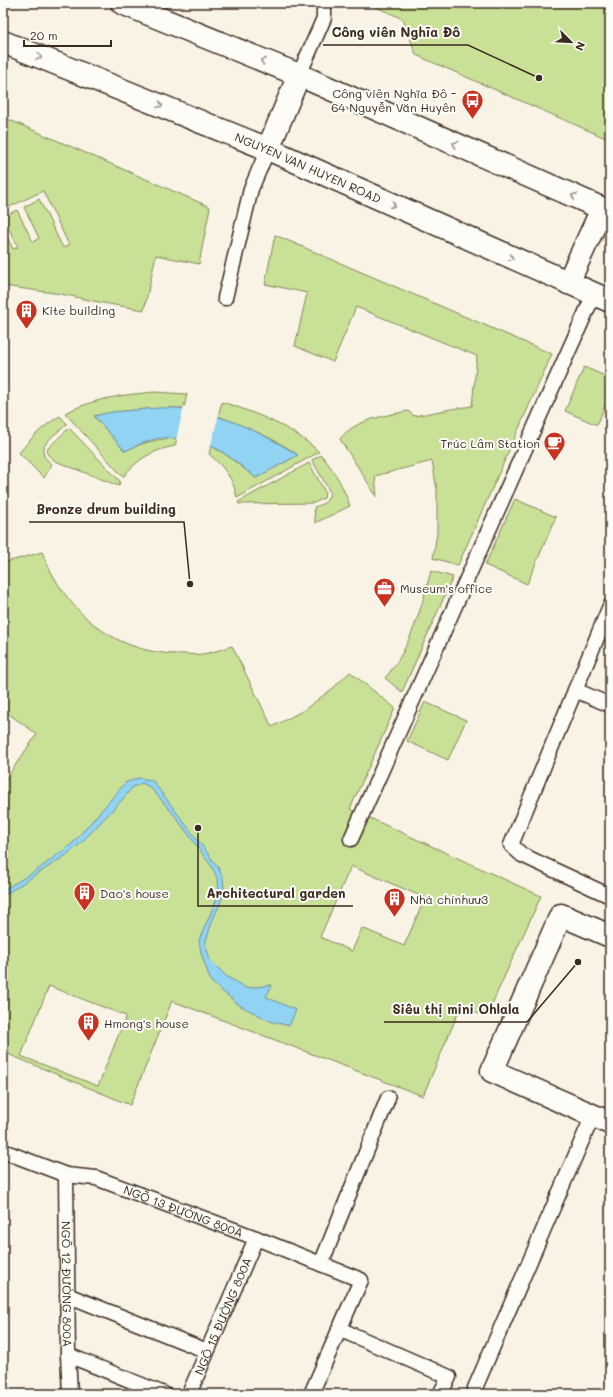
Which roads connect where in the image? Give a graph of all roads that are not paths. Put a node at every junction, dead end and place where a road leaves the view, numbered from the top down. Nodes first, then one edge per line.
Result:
1 (122, 3) edge
2 (324, 3) edge
3 (3, 42) edge
4 (299, 75) junction
5 (268, 149) junction
6 (606, 210) edge
7 (568, 283) junction
8 (225, 298) dead end
9 (602, 298) edge
10 (610, 606) edge
11 (575, 690) junction
12 (610, 705) edge
13 (350, 839) dead end
14 (610, 896) edge
15 (610, 936) edge
16 (388, 1098) dead end
17 (602, 1119) edge
18 (3, 1151) edge
19 (66, 1175) junction
20 (256, 1238) junction
21 (321, 1264) junction
22 (67, 1295) junction
23 (339, 1330) junction
24 (207, 1351) junction
25 (68, 1355) junction
26 (475, 1388) dead end
27 (70, 1394) edge
28 (164, 1394) edge
29 (189, 1394) edge
30 (311, 1394) edge
31 (440, 1394) edge

4 -> 1 main road
2 - 4 lane
3 -> 5 main road, NGUYEN VAN HUYEN ROAD
4 - 5 main road
6 -> 4 main road
5 -> 7 main road, NGUYEN VAN HUYEN ROAD
5 - 8 lane
6 - 7 main road
7 - 9 main road, NGUYEN VAN HUYEN ROAD
9 - 13 lane
10 - 11 lane
11 - 12 lane
11 - 14 lane
15 - 17 main road
16 - 21 lane
17 - 26 lane
18 - 19 lane, NGÕ 13 ĐƯỜNG 800A
19 - 20 lane, NGÕ 13 ĐƯỜNG 800A
19 - 22 lane, NGÕ 12 ĐƯỜNG 800A
20 - 21 lane, NGÕ 13 ĐƯỜNG 800A
20 - 24 lane, NGÕ 15 ĐƯỜNG 800A
21 - 23 lane, NGÕ 13 ĐƯỜNG 800A
22 - 24 lane
22 - 25 lane, NGÕ 12 ĐƯỜNG 800A
23 - 30 lane
23 - 31 lane
24 - 29 lane, NGÕ 15 ĐƯỜNG 800A
25 - 27 lane, NGÕ 12 ĐƯỜNG 800A
25 - 28 lane

